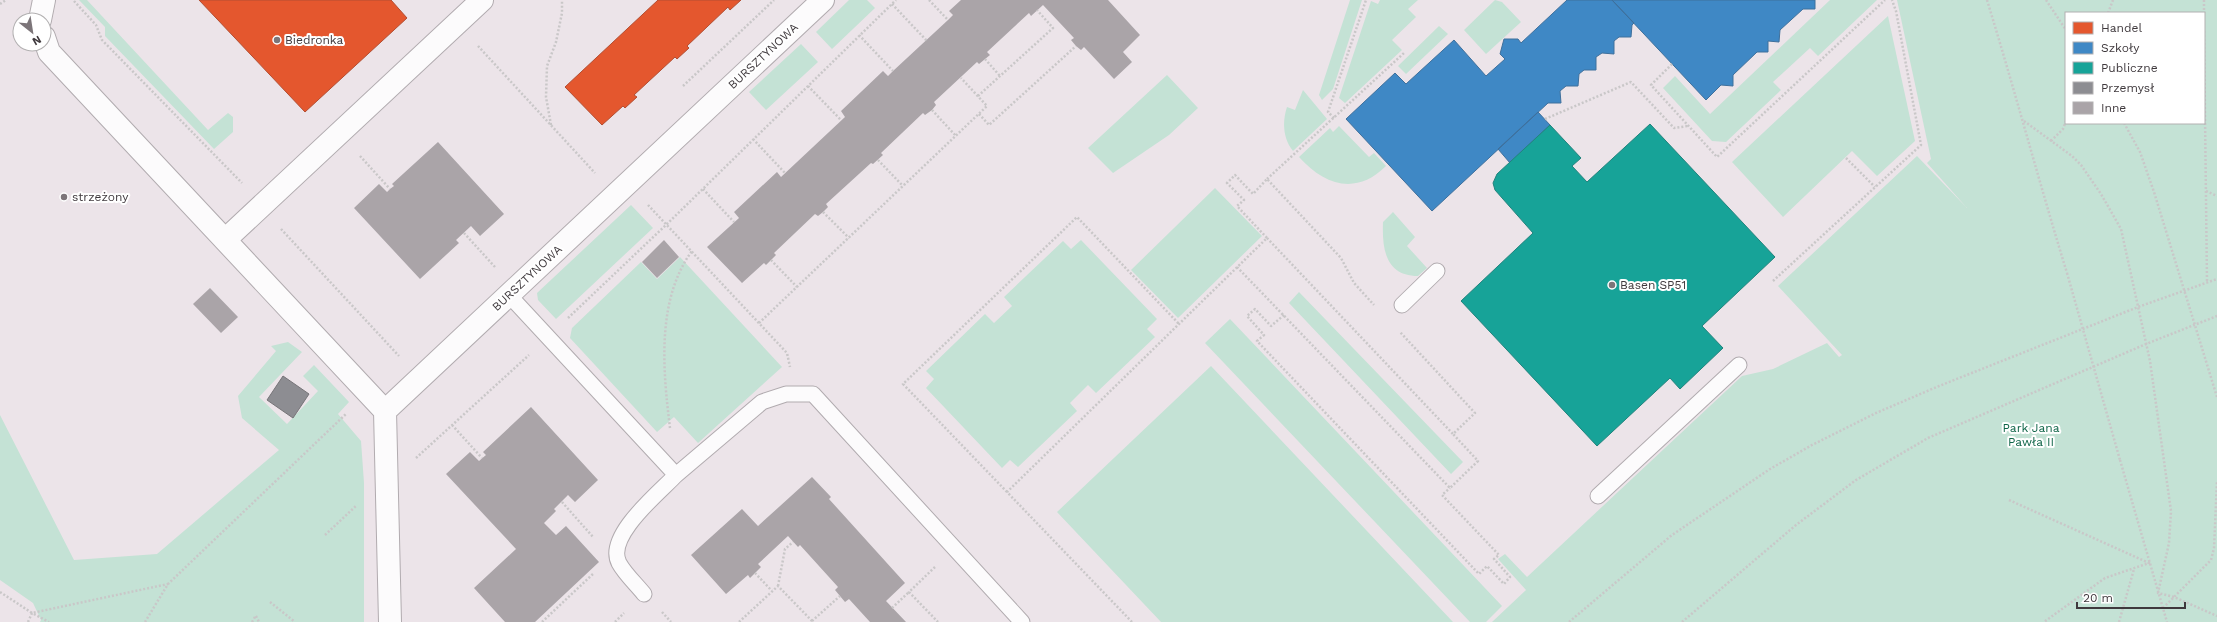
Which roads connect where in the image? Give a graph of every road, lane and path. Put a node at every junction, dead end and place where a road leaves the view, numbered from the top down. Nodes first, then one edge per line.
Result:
1 (6, 0) edge
2 (44, 0) edge
3 (73, 0) edge
4 (482, 0) edge
5 (562, 0) edge
6 (823, 0) edge
7 (896, 0) edge
8 (930, 0) edge
9 (1366, 0) edge
10 (1884, 0) edge
11 (1892, 0) edge
12 (1987, 0) edge
13 (2046, 0) edge
14 (2113, 0) edge
15 (2204, 0) edge
16 (0, 4) edge
17 (892, 4) junction
18 (1038, 10) dead end
19 (42, 12) edge
20 (2108, 12) edge
21 (2204, 12) edge
22 (948, 20) dead end
23 (457, 23) junction
24 (2065, 28) edge
25 (859, 35) junction
26 (926, 41) dead end
27 (1076, 46) dead end
28 (48, 52) edge
29 (1404, 53) dead end
30 (985, 59) dead end
31 (1672, 64) dead end
32 (893, 71) dead end
33 (1000, 76) junction
34 (961, 78) dead end
35 (808, 86) junction
36 (978, 96) junction
37 (932, 110) dead end
38 (2205, 111) edge
39 (978, 114) junction
40 (1334, 118) junction
41 (1545, 119) dead end
42 (841, 120) dead end
43 (2024, 121) junction
44 (2065, 124) edge
45 (2125, 124) edge
46 (551, 125) junction
47 (1688, 126) junction
48 (956, 136) junction
49 (753, 140) junction
50 (2051, 141) junction
51 (1846, 158) dead end
52 (878, 160) dead end
53 (785, 173) dead end
54 (597, 174) dead end
55 (378, 176) dead end
56 (1267, 179) junction
57 (903, 186) junction
58 (1875, 187) junction
59 (390, 189) dead end
60 (703, 189) junction
61 (2206, 191) junction
62 (2217, 196) edge
63 (260, 207) junction
64 (823, 212) dead end
65 (734, 222) dead end
66 (464, 233) dead end
67 (848, 238) junction
68 (1267, 238) junction
69 (226, 240) junction
70 (692, 251) dead end
71 (771, 260) dead end
72 (1237, 267) junction
73 (498, 270) dead end
74 (1437, 271) dead end
75 (2217, 279) edge
76 (1773, 281) dead end
77 (2207, 283) junction
78 (797, 288) junction
79 (2185, 292) junction
80 (509, 295) junction
81 (1402, 305) dead end
82 (1375, 306) dead end
83 (2138, 307) junction
84 (1284, 315) junction
85 (2217, 316) edge
86 (1179, 324) junction
87 (2196, 325) junction
88 (1396, 328) dead end
89 (549, 336) junction
90 (2146, 344) junction
91 (787, 353) dead end
92 (404, 359) dead end
93 (1739, 365) dead end
94 (2217, 397) edge
95 (385, 411) junction
96 (452, 425) junction
97 (1453, 434) junction
98 (482, 458) dead end
99 (413, 461) dead end
100 (676, 475) junction
101 (2217, 481) edge
102 (1450, 488) junction
103 (1007, 492) junction
104 (1598, 496) dead end
105 (2009, 500) dead end
106 (562, 502) dead end
107 (573, 515) dead end
108 (793, 542) dead end
109 (955, 549) junction
110 (616, 551) junction
111 (2217, 559) edge
112 (2211, 560) junction
113 (2150, 563) junction
114 (2134, 568) junction
115 (755, 573) dead end
116 (168, 584) dead end
117 (778, 586) junction
118 (772, 591) junction
119 (0, 592) edge
120 (909, 592) junction
121 (2158, 593) junction
122 (644, 594) dead end
123 (840, 596) dead end
124 (2174, 597) junction
125 (270, 602) dead end
126 (892, 608) dead end
127 (2162, 608) junction
128 (32, 613) junction
129 (2217, 616) edge
130 (28, 622) edge
131 (49, 622) edge
132 (252, 622) edge
133 (259, 622) edge
134 (295, 622) edge
135 (390, 622) edge
136 (542, 622) edge
137 (738, 622) edge
138 (812, 622) edge
139 (938, 622) edge
140 (1022, 622) edge
141 (1132, 622) edge
142 (1569, 622) edge
143 (1682, 622) edge
144 (2044, 622) edge
145 (2119, 622) edge
146 (2167, 622) edge

1 - 16 path
2 - 19 street
3 - 63 path
4 - 23 street
5 - 46 path
6 - 80 street, BURSZTYNOWA
7 - 17 path
8 - 22 path
9 - 40 path
10 - 47 path
11 - 58 path
12 - 43 path
13 - 24 path
14 - 20 path
15 - 21 path
17 - 25 path
17 - 26 path
18 - 33 path
23 - 46 path
23 - 63 street
25 - 32 path
25 - 35 path
27 - 39 path
28 - 69 street
29 - 40 path
30 - 33 path
31 - 47 path
33 - 36 path
34 - 36 path
35 - 42 path
35 - 49 path
36 - 39 path
37 - 48 path
38 - 61 path
39 - 48 path
40 - 56 path
41 - 47 path
43 - 50 path
43 - 113 path, bridge
44 - 50 path
45 - 79 path
46 - 54 path
48 - 57 path
49 - 53 path
49 - 60 path
50 - 83 path
51 - 58 path
52 - 57 path
55 - 59 path
56 - 68 path
56 - 82 path
57 - 67 path
58 - 76 path
60 - 65 path
60 - 89 path
61 - 62 path
61 - 77 path
63 - 69 street
63 - 92 path
64 - 67 path
66 - 73 path
67 - 78 path
68 - 72 path
68 - 97 path
69 - 95 street
70 - 100 path
71 - 78 path
72 - 84 path
72 - 86 path
74 - 81 lane
75 - 77 path
77 - 79 path
78 - 91 path
79 - 83 path
79 - 87 path
80 - 89 lane
80 - 95 street, BURSZTYNOWA
83 - 90 path
83 - 142 path
84 - 102 path
84 - 102 path
85 - 87 path
86 - 103 path
86 - 103 path
87 - 90 path
87 - 94 path
88 - 97 path
89 - 96 path
89 - 100 lane
90 - 121 path
90 - 143 path
93 - 104 lane
95 - 135 street
96 - 98 path
96 - 99 path
97 - 102 path
100 - 109 lane
100 - 110 lane
101 - 112 path
103 - 141 path
105 - 113 path
106 - 107 path
108 - 117 path
109 - 120 path
109 - 140 lane
110 - 122 lane
110 - 136 path
111 - 112 path
112 - 124 path
113 - 114 path
113 - 121 path
114 - 144 path
114 - 145 path
115 - 118 path
116 - 128 path
117 - 118 path
117 - 138 path
118 - 137 path
119 - 128 path
120 - 126 path
120 - 139 path
121 - 124 path
121 - 127 path
123 - 138 path
124 - 127 path
124 - 129 path
125 - 134 path
127 - 146 path
128 - 130 path
128 - 131 path
132 - 133 path

